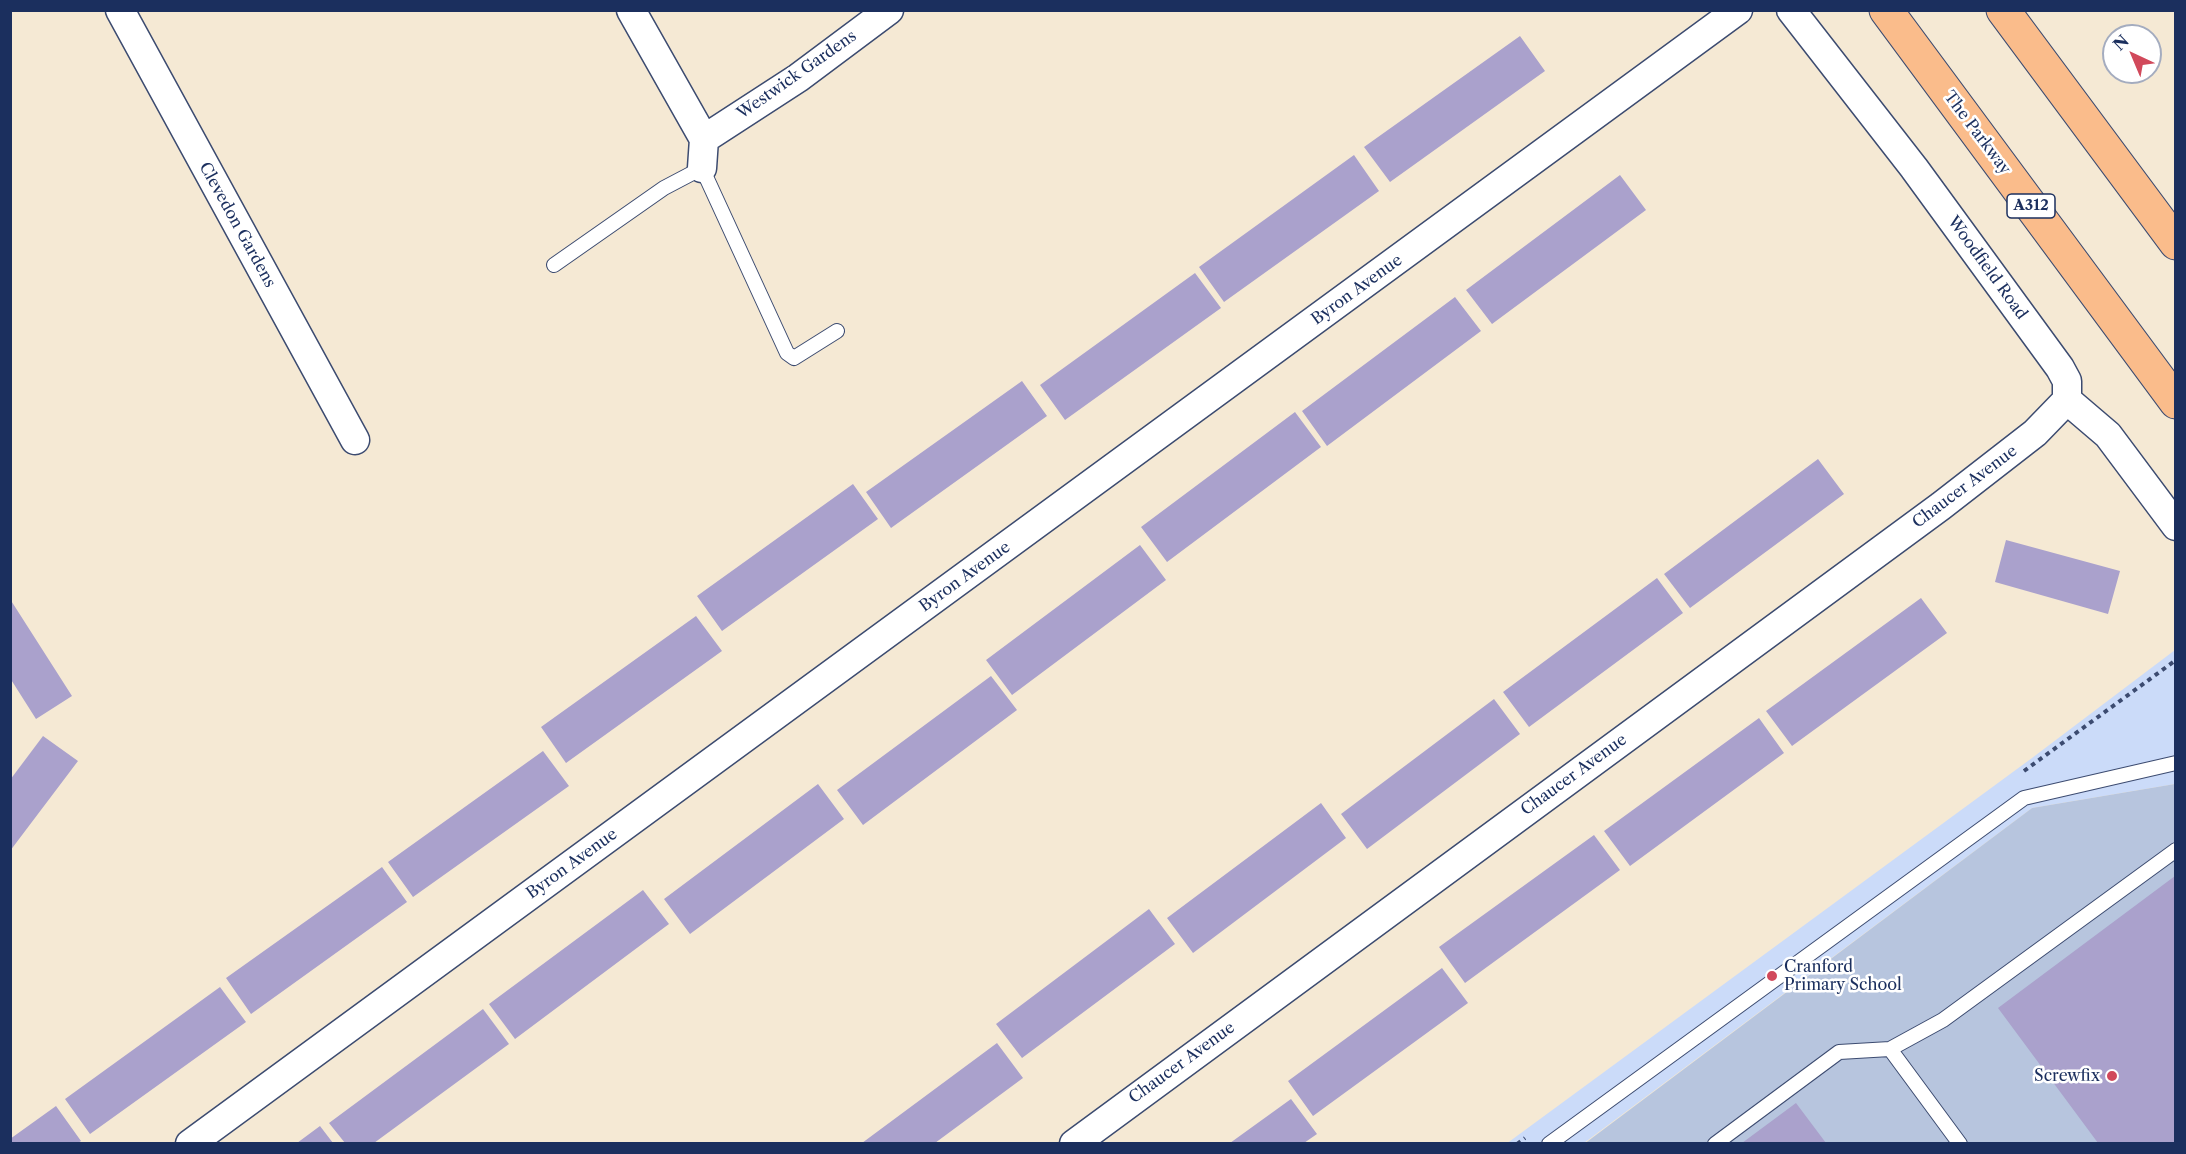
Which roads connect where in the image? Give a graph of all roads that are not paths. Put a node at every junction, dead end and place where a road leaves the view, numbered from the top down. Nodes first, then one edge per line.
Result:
1 (120, 10) edge
2 (631, 10) edge
3 (889, 10) edge
4 (1738, 10) edge
5 (1791, 10) edge
6 (1886, 10) edge
7 (2003, 10) edge
8 (704, 139) junction
9 (702, 168) junction
10 (2175, 243) edge
11 (554, 265) dead end
12 (837, 331) dead end
13 (2067, 400) junction
14 (2175, 402) edge
15 (355, 440) dead end
16 (2175, 526) edge
17 (2175, 763) edge
18 (2175, 850) edge
19 (1890, 1049) junction
20 (190, 1143) edge
21 (1074, 1143) edge
22 (1549, 1143) edge
23 (1715, 1143) edge
24 (1960, 1143) edge

1 - 15 street, Clevedon Gardens
2 - 8 street
3 - 8 street, Westwick Gardens
4 - 20 street, Byron Avenue
5 - 13 street, Woodfield Road
6 - 14 highway, The Parkway / A312
7 - 10 highway
8 - 9 street
9 - 11 lane
9 - 12 lane
13 - 16 street
13 - 21 street, Chaucer Avenue
17 - 22 lane
18 - 19 lane
19 - 23 lane
19 - 24 lane

